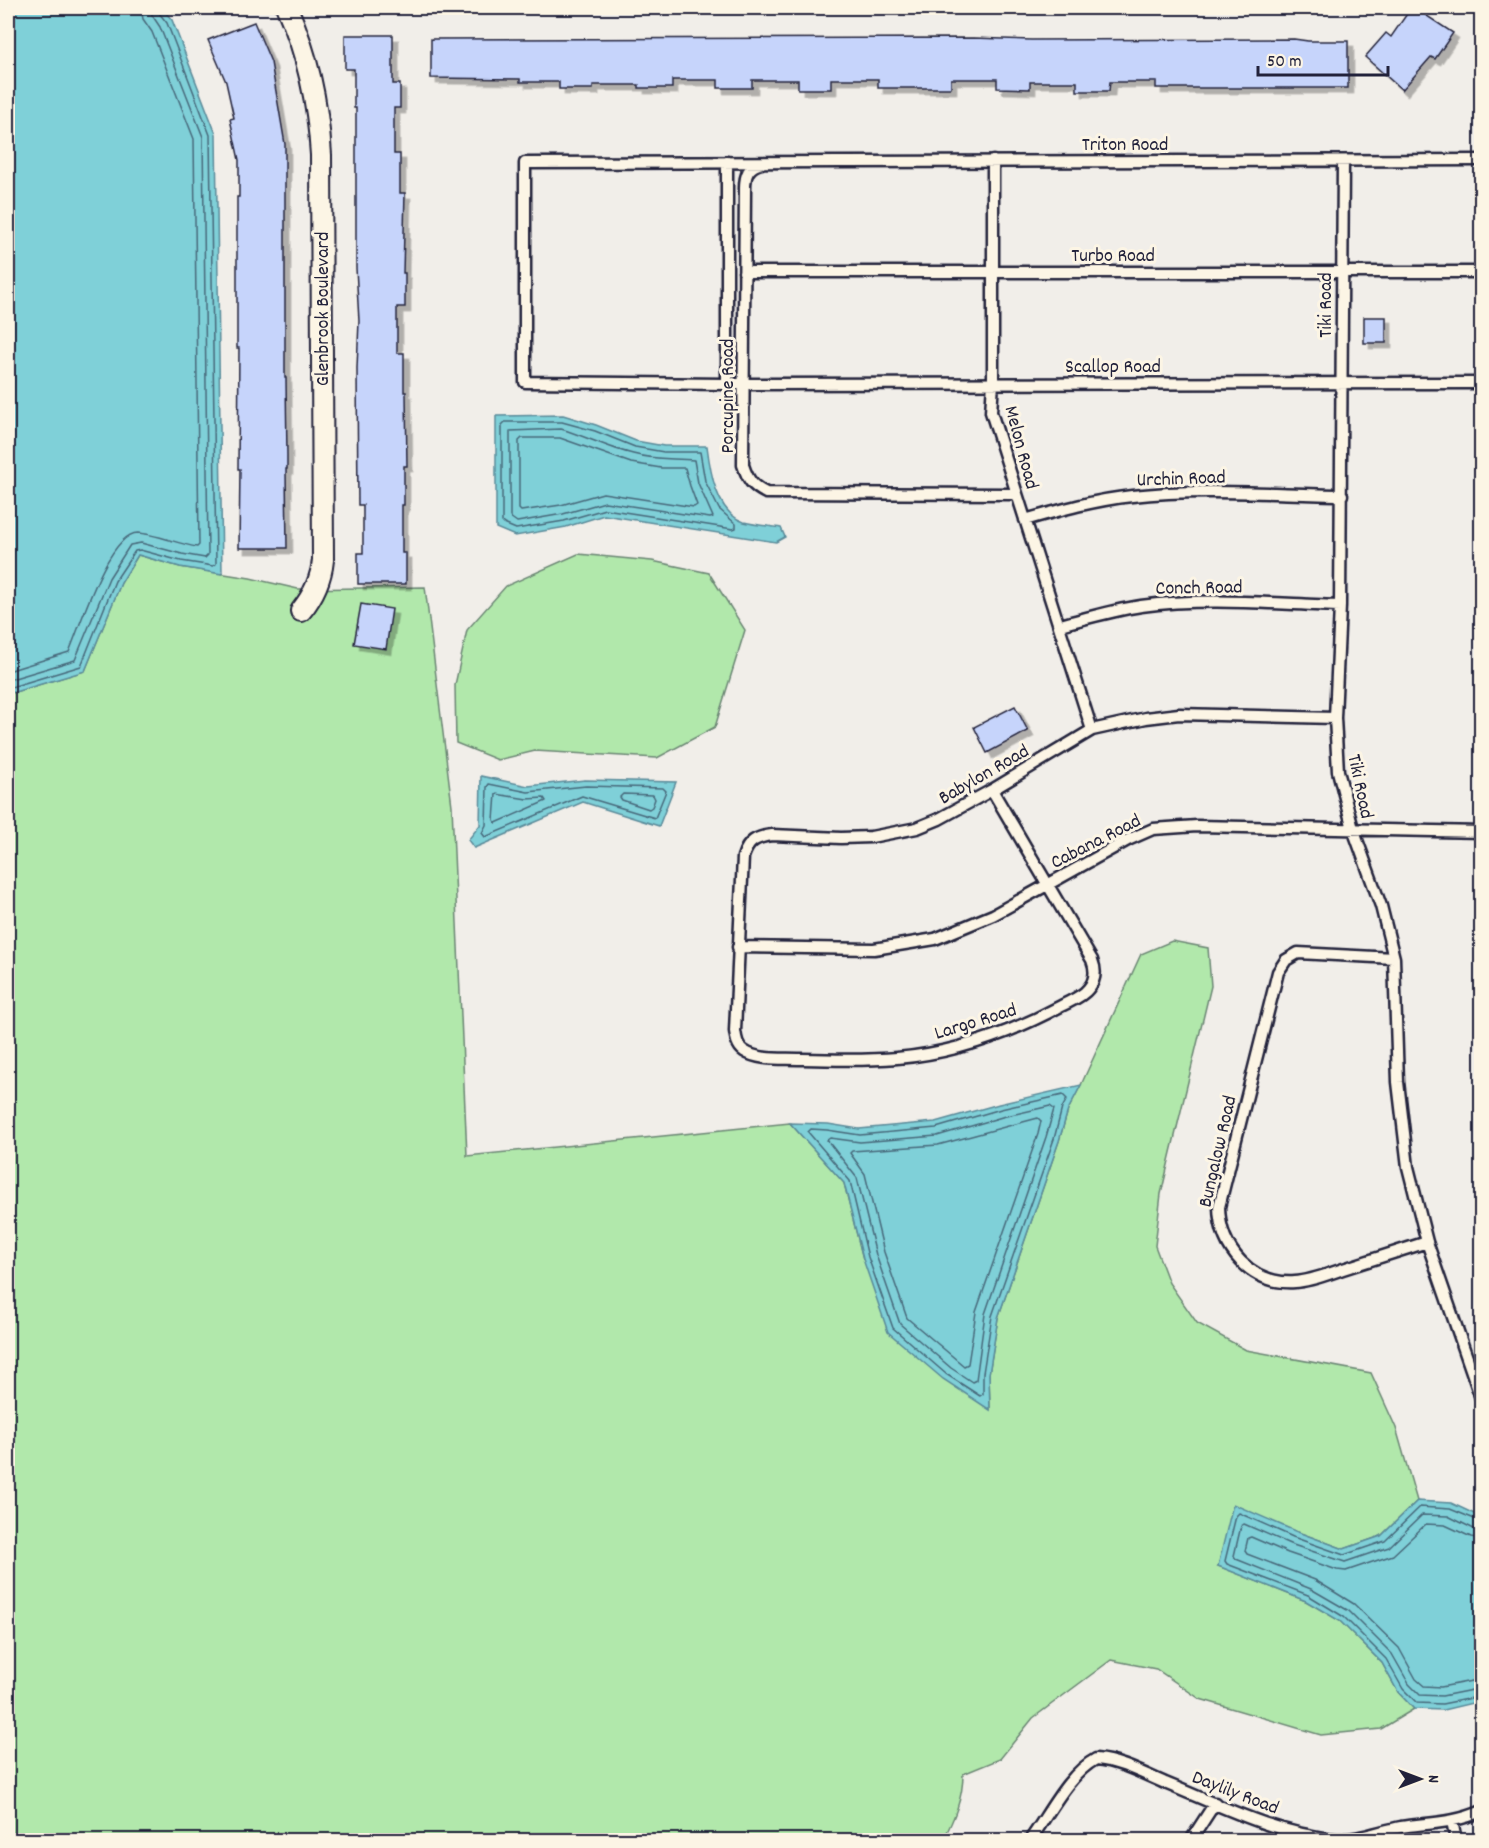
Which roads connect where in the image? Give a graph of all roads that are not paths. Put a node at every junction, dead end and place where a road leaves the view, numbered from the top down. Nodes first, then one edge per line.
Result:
1 (287, 8) edge
2 (1482, 160) edge
3 (769, 161) junction
4 (993, 161) junction
5 (1343, 161) junction
6 (727, 162) junction
7 (744, 272) junction
8 (994, 272) junction
9 (1342, 272) junction
10 (1482, 272) edge
11 (993, 383) junction
12 (1342, 383) junction
13 (1482, 383) edge
14 (727, 384) junction
15 (744, 384) junction
16 (1016, 494) junction
17 (1342, 495) junction
18 (1025, 520) junction
19 (1340, 606) junction
20 (301, 610) dead end
21 (1060, 625) junction
22 (1335, 718) junction
23 (1092, 730) junction
24 (992, 790) junction
25 (1353, 829) junction
26 (1482, 832) edge
27 (1049, 884) junction
28 (738, 947) junction
29 (1394, 958) junction
30 (1427, 1242) junction
31 (1482, 1401) edge
32 (1215, 1803) junction
33 (1482, 1811) edge
34 (1452, 1821) junction
35 (1030, 1840) edge
36 (1191, 1840) edge
37 (1351, 1840) edge
38 (1456, 1840) edge

1 - 20 street, Glenbrook Boulevard
2 - 5 lane, Triton Road
3 - 4 lane, Triton Road
3 - 6 lane, Triton Road
3 - 7 lane, Porcupine Road
4 - 5 lane, Triton Road
4 - 8 lane, Melon Road
5 - 9 lane, Tiki Road
6 - 14 lane
6 - 14 lane, Scallop Road
7 - 8 lane, Turbo Road
7 - 15 lane, Porcupine Road
8 - 9 lane, Turbo Road
8 - 11 lane, Melon Road
9 - 10 lane, Turbo Road
9 - 12 lane, Tiki Road
11 - 12 lane, Scallop Road
11 - 15 lane, Scallop Road
11 - 16 lane, Melon Road
12 - 13 lane, Scallop Road
12 - 17 lane, Tiki Road
14 - 15 lane, Scallop Road
15 - 16 lane, Porcupine Road
16 - 18 lane, Melon Road
17 - 18 lane, Urchin Road
17 - 19 lane, Tiki Road
18 - 21 lane, Melon Road
19 - 21 lane, Conch Road
19 - 22 lane, Tiki Road
21 - 23 lane, Melon Road
22 - 23 lane, Babylon Road
22 - 25 lane, Tiki Road
23 - 24 lane, Babylon Road
24 - 27 lane, Largo Road
24 - 28 lane, Babylon Road
25 - 26 lane, Cabana Road
25 - 27 lane, Cabana Road
25 - 29 lane, Tiki Road
27 - 28 lane, Cabana Road
27 - 28 lane, Largo Road
29 - 30 lane, Tiki Road
29 - 30 lane, Bungalow Road
30 - 31 lane, Tiki Road
32 - 35 lane, Daylily Road
32 - 36 lane
32 - 37 lane, Daylily Road
33 - 34 lane, Daylily Road
34 - 37 lane, Daylily Road
34 - 38 lane

